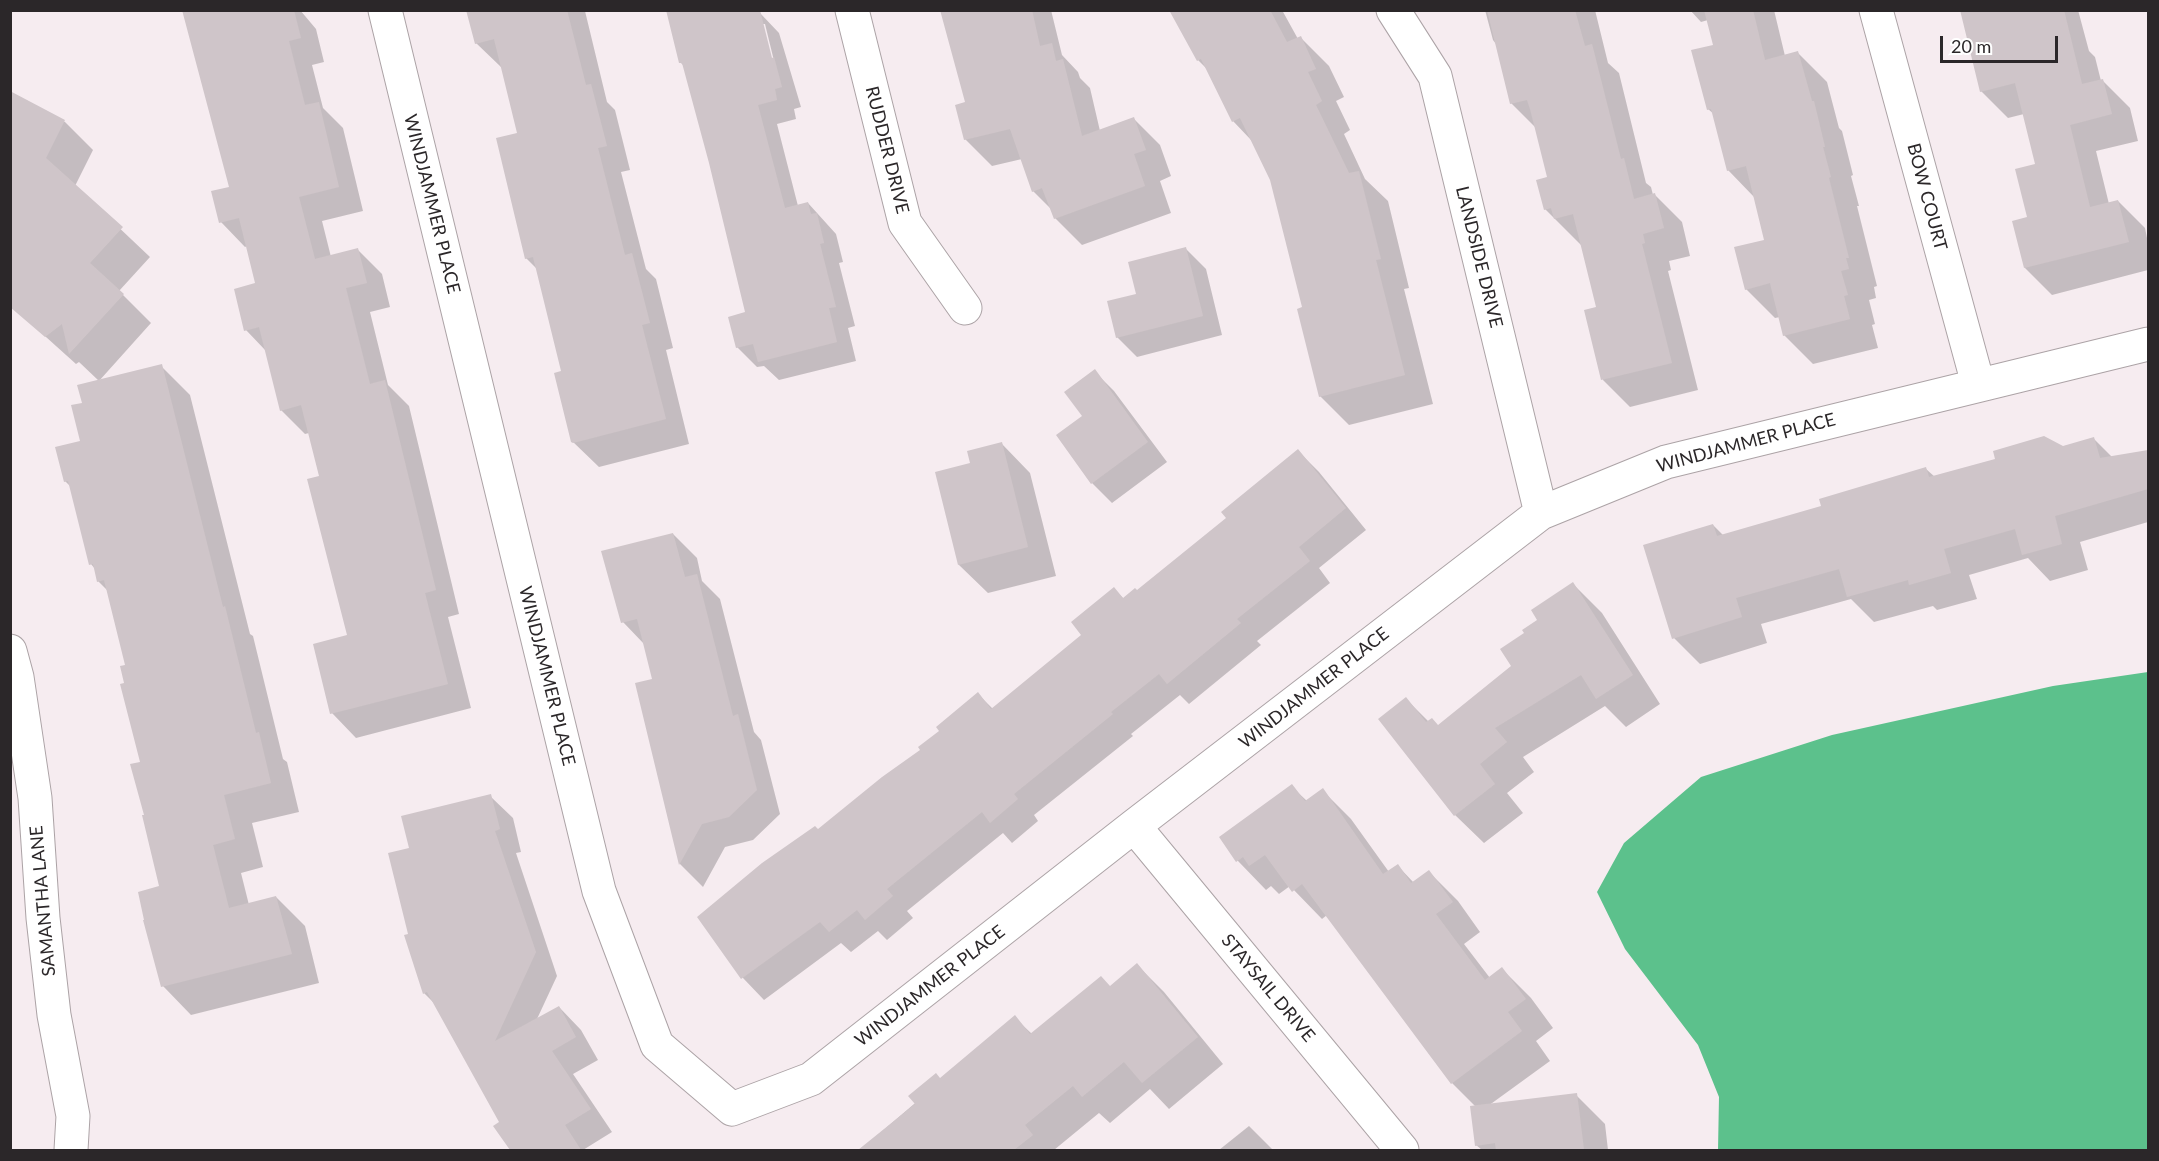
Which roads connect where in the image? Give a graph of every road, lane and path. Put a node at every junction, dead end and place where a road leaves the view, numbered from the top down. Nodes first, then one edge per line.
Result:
1 (385, 10) edge
2 (852, 10) edge
3 (1393, 10) edge
4 (1876, 10) edge
5 (965, 308) dead end
6 (2148, 344) edge
7 (1978, 384) junction
8 (1541, 513) junction
9 (10, 651) edge
10 (1134, 826) junction
11 (71, 1150) edge
12 (1402, 1150) edge

1 - 10 street, WINDJAMMER PLACE
2 - 5 street, RUDDER DRIVE
3 - 8 street, LANDSIDE DRIVE
4 - 7 street, BOW COURT
6 - 7 street, WINDJAMMER PLACE
7 - 8 street, WINDJAMMER PLACE
8 - 10 street, WINDJAMMER PLACE
9 - 11 street, SAMANTHA LANE
10 - 12 street, STAYSAIL DRIVE

